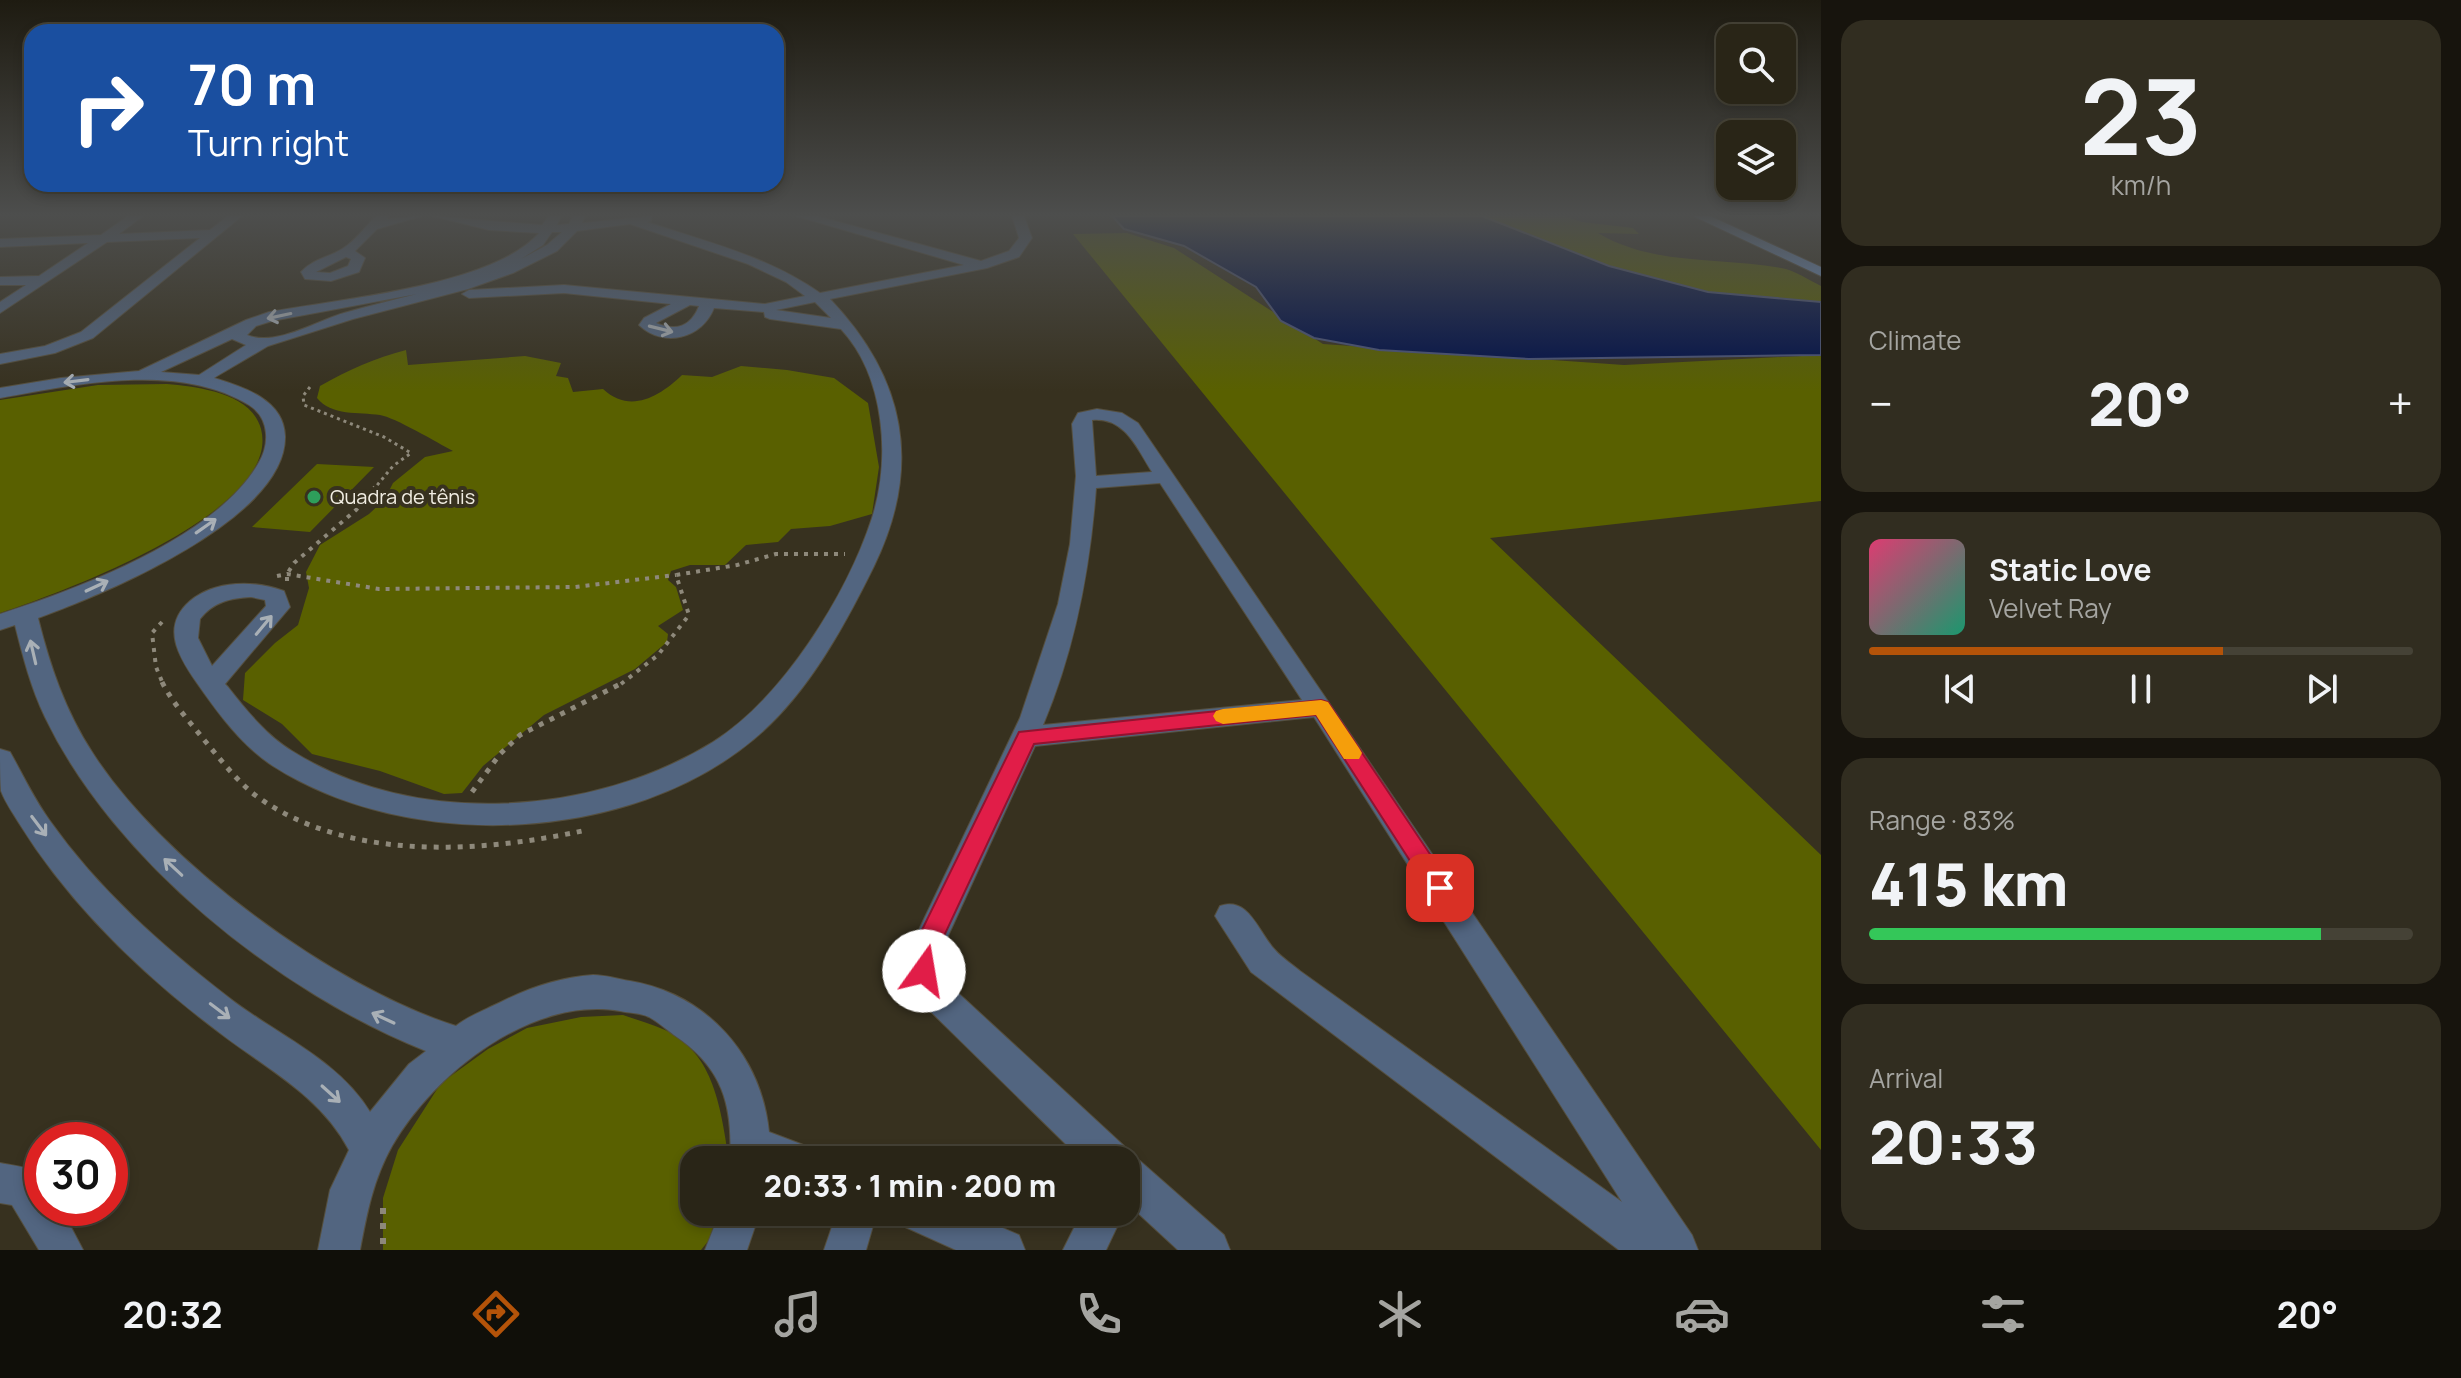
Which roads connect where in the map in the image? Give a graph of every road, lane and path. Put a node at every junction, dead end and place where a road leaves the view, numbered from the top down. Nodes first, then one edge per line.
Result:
1 (52, 274) edge
2 (164, 274) edge
3 (470, 274) edge
4 (496, 274) edge
5 (530, 274) edge
6 (781, 274) edge
7 (936, 274) edge
8 (44, 280) junction
9 (0, 281) edge
10 (564, 289) junction
11 (818, 298) junction
12 (415, 299) junction
13 (689, 300) junction
14 (709, 303) junction
15 (749, 307) junction
16 (0, 309) edge
17 (847, 325) junction
18 (241, 329) junction
19 (264, 342) junction
20 (0, 359) edge
21 (133, 377) junction
22 (206, 381) junction
23 (0, 384) edge
24 (310, 387) dead end
25 (0, 393) edge
26 (1163, 477) junction
27 (1087, 483) junction
28 (871, 549) junction
29 (287, 574) junction
30 (676, 575) junction
31 (265, 579) dead end
32 (286, 590) dead end
33 (13, 618) edge
34 (165, 619) dead end
35 (211, 683) dead end
36 (1321, 707) junction
37 (1026, 737) junction
38 (0, 759) edge
39 (464, 804) dead end
40 (583, 831) dead end
41 (1231, 916) dead end
42 (457, 1044) junction
43 (750, 1146) edge
44 (1095, 1146) edge
45 (369, 1148) junction
46 (0, 1183) edge
47 (1140, 1188) edge
48 (383, 1198) dead end
49 (735, 1226) edge
50 (853, 1226) edge
51 (949, 1226) edge
52 (1097, 1226) edge
53 (62, 1250) edge
54 (339, 1250) edge
55 (383, 1250) edge
56 (726, 1250) edge
57 (845, 1250) edge
58 (1004, 1250) edge
59 (1084, 1250) edge
60 (1209, 1250) edge
61 (1654, 1250) edge
62 (1677, 1250) edge

1 - 8 street
2 - 20 street
3 -> 18 street
4 - 12 street
5 - 10 street
6 - 11 street
7 - 11 street
8 - 9 street
8 - 16 street
10 - 12 street
10 - 13 street
11 - 15 street
11 - 17 street
12 - 19 street
13 - 14 street
13 -> 14 street
14 - 15 street
15 - 17 street
17 - 28 street
18 - 19 street
18 - 21 street
19 - 22 street
20 - 23 street
21 - 22 street
21 -> 25 street
33 -> 22 street
24 - 29 path
26 - 27 street
26 - 27 street
26 - 36 street
27 - 37 street
28 - 30 path
28 - 35 street
29 - 30 path
29 - 31 path
29 - 32 path
30 - 39 path
42 -> 33 street
34 - 40 path
36 - 37 street
36 - 62 street
37 - 44 street
38 -> 45 street
41 - 61 street
42 - 43 street
42 - 45 street
45 - 54 street
46 - 53 street
47 - 60 street
48 - 55 path
49 - 56 street
50 - 57 street
51 - 58 street
52 - 59 street

